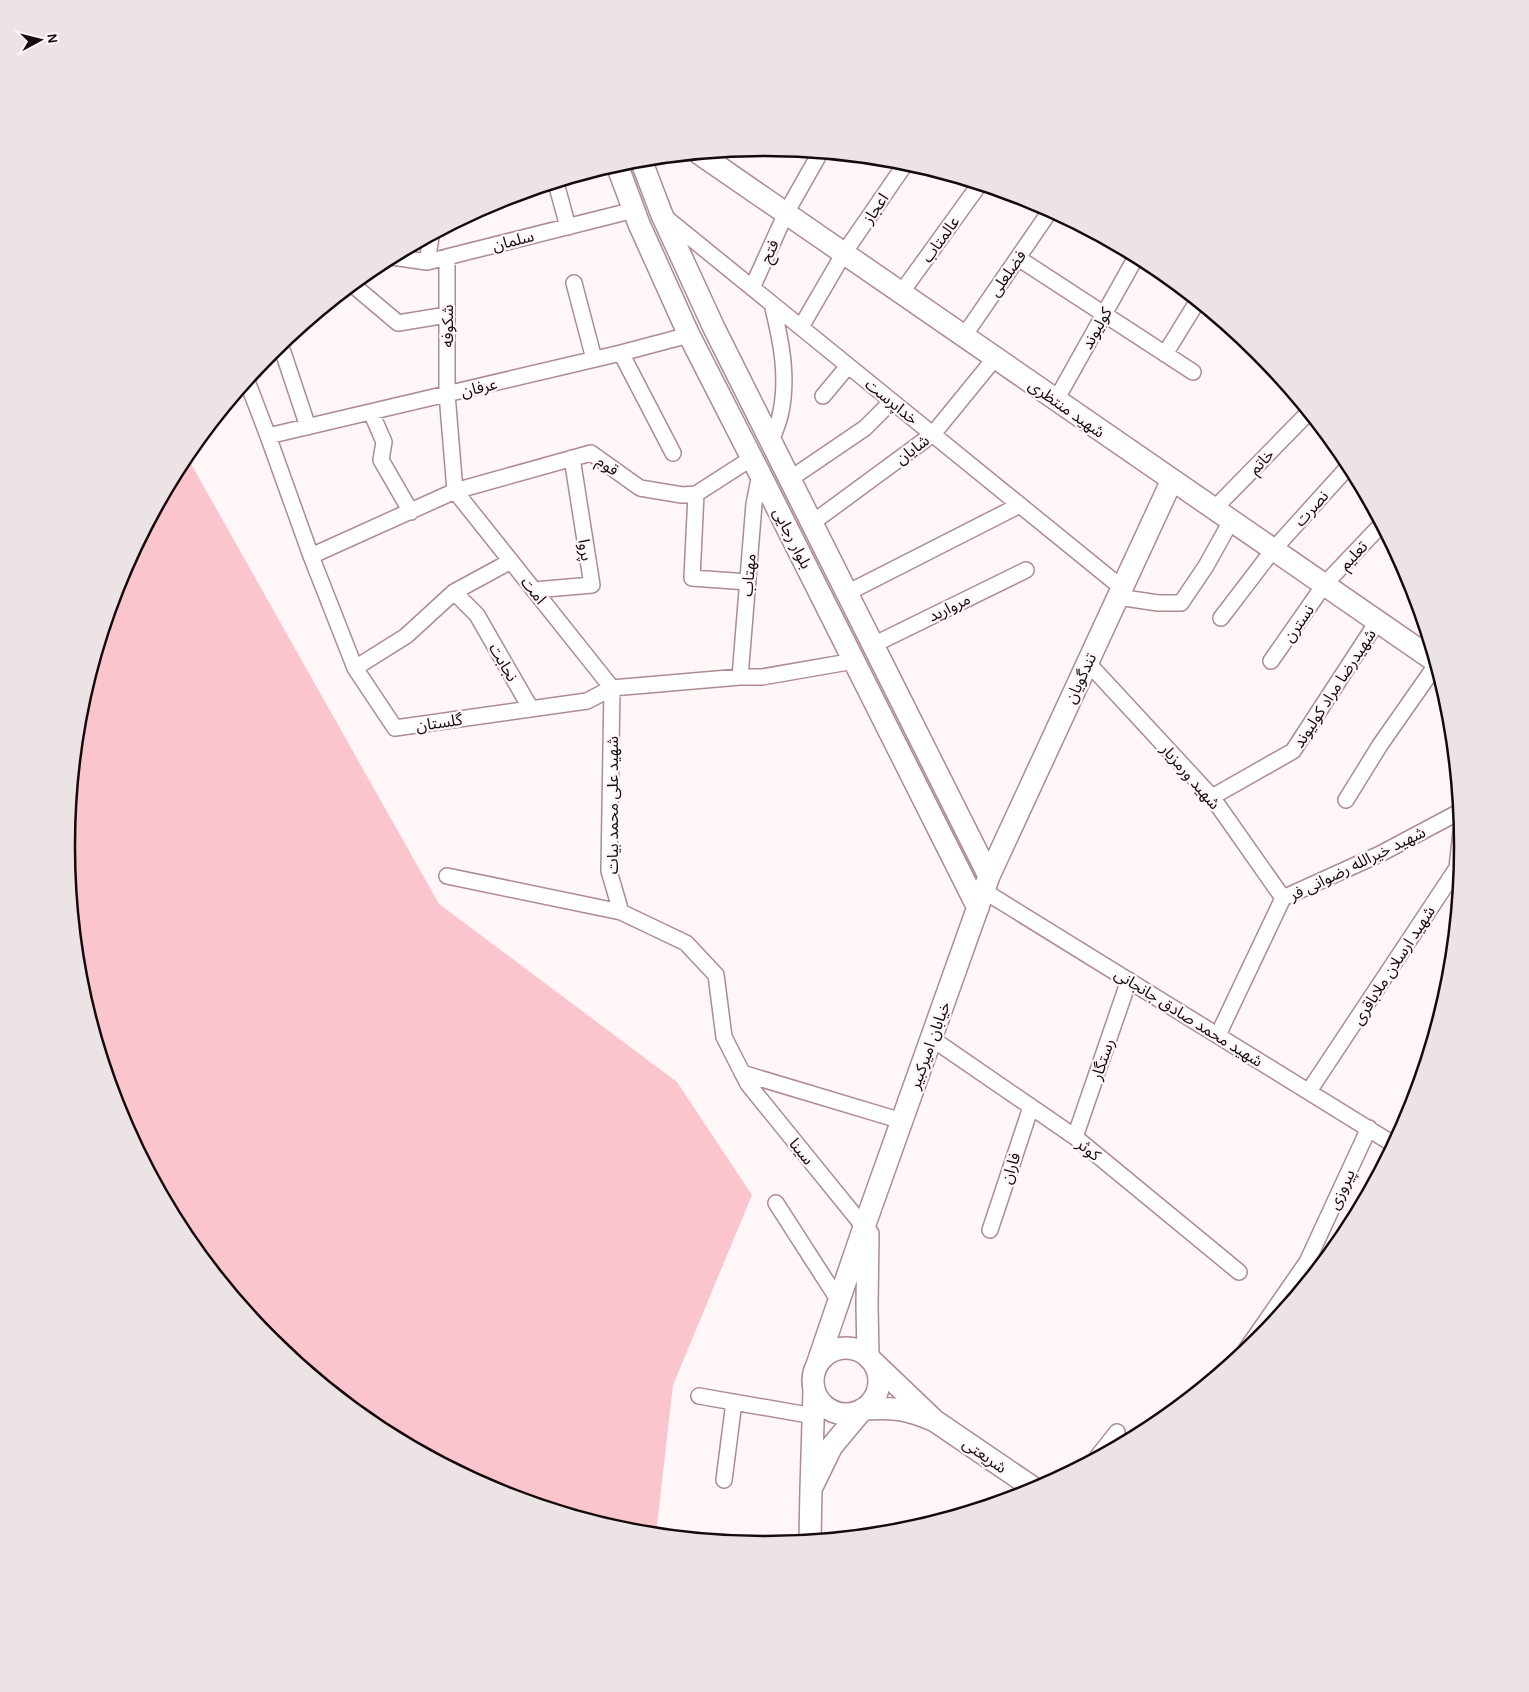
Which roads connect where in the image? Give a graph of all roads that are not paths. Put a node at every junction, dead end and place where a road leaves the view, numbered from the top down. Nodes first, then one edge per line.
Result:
1 (707, 159) edge
2 (817, 159) edge
3 (644, 168) edge
4 (901, 170) edge
5 (620, 172) edge
6 (558, 189) edge
7 (976, 190) edge
8 (634, 210) junction
9 (786, 213) junction
10 (662, 214) junction
11 (1046, 217) edge
12 (568, 227) junction
13 (430, 244) edge
14 (844, 254) junction
15 (447, 257) junction
16 (1018, 258) junction
17 (404, 259) edge
18 (427, 262) junction
19 (1132, 263) edge
20 (574, 283) dead end
21 (752, 288) junction
22 (358, 289) edge
23 (696, 289) junction
24 (901, 293) junction
25 (673, 299) junction
26 (772, 304) junction
27 (1194, 307) edge
28 (1104, 314) junction
29 (447, 315) junction
30 (801, 327) junction
31 (689, 335) junction
32 (964, 336) junction
33 (283, 352) dead end
34 (621, 353) junction
35 (1165, 354) junction
36 (995, 358) junction
37 (594, 359) junction
38 (848, 366) junction
39 (1193, 372) dead end
40 (249, 388) edge
41 (447, 394) junction
42 (823, 396) dead end
43 (1056, 400) junction
44 (892, 401) junction
45 (371, 412) junction
46 (1304, 417) edge
47 (308, 427) junction
48 (933, 434) junction
49 (268, 436) junction
50 (771, 442) junction
51 (673, 453) dead end
52 (572, 458) junction
53 (756, 466) junction
54 (1344, 472) edge
55 (790, 479) junction
56 (1172, 480) junction
57 (456, 492) junction
58 (696, 494) junction
59 (1020, 505) junction
60 (1214, 509) junction
61 (411, 512) junction
62 (1232, 521) junction
63 (812, 523) junction
64 (1377, 529) edge
65 (1273, 550) junction
66 (311, 556) junction
67 (511, 561) junction
68 (1026, 570) dead end
69 (748, 582) junction
70 (1324, 585) junction
71 (534, 590) junction
72 (454, 592) junction
73 (1120, 592) junction
74 (847, 593) junction
75 (1221, 618) dead end
76 (1377, 622) junction
77 (873, 645) junction
78 (1427, 656) edge
79 (854, 661) junction
80 (1271, 661) dead end
81 (1088, 663) junction
82 (355, 668) junction
83 (1432, 671) edge
84 (740, 677) junction
85 (612, 688) junction
86 (531, 709) junction
87 (1212, 797) junction
88 (1346, 800) dead end
89 (1453, 815) edge
90 (1453, 873) edge
91 (448, 876) dead end
92 (984, 892) junction
93 (1283, 898) junction
94 (620, 912) junction
95 (1129, 980) junction
96 (1218, 1035) junction
97 (932, 1038) junction
98 (742, 1073) junction
99 (1310, 1091) junction
100 (1031, 1107) junction
101 (902, 1121) junction
102 (1369, 1128) junction
103 (1075, 1137) junction
104 (1388, 1141) edge
105 (776, 1203) dead end
106 (866, 1220) junction
107 (990, 1230) dead end
108 (1239, 1272) dead end
109 (839, 1300) junction
110 (1283, 1300) edge
111 (868, 1357) junction
112 (817, 1365) junction
113 (814, 1390) junction
114 (700, 1396) dead end
115 (734, 1402) junction
116 (863, 1409) junction
117 (814, 1416) junction
118 (936, 1421) junction
119 (1117, 1432) dead end
120 (1108, 1444) edge
121 (724, 1480) dead end
122 (1023, 1485) edge
123 (811, 1489) junction
124 (810, 1534) edge

1 - 9 main road, شهید منتظری
2 - 9 street, فتح
3 - 10 main road, بلوار رجایی
4 - 14 street, اعجاز
5 - 8 main road, بلوار رجایی
6 - 12 street
7 - 24 street, عالمتاب
8 - 12 street, سلمان
8 - 25 main road, بلوار رجایی
9 - 14 main road, شهید منتظری
9 - 21 street, فتح
10 - 21 street, خداپرست
10 - 23 main road, بلوار رجایی
11 - 16 street, فضلعلی
12 - 15 street, سلمان
13 - 18 street
14 - 24 main road, شهید منتظری
14 - 30 street, اعجاز
15 - 18 street, سلمان
15 - 29 street, شکوفه
16 - 28 street
16 - 32 street, فضلعلی
17 - 18 street, سلمان
19 - 28 street, کولیوند
20 - 37 street
21 - 26 street, خداپرست
22 - 29 street
23 - 25 main road
23 - 50 main road, بلوار رجایی
24 - 32 main road, شهید منتظری
25 - 31 main road, بلوار رجایی
26 - 30 street, خداپرست
26 - 50 street
27 - 35 street
28 - 35 street
28 - 43 street, کولیوند
29 - 41 street, شکوفه
30 - 38 street, خداپرست
31 - 34 street, عرفان
31 - 53 main road, بلوار رجایی
32 - 36 main road, شهید منتظری
33 - 47 street
34 - 37 street, عرفان
34 - 51 street
35 - 39 street
36 - 43 main road, شهید منتظری
36 - 48 street, شایان
37 - 41 street, عرفان
38 - 42 street
38 - 44 street, خداپرست
40 - 49 street, گلستان
41 - 45 street, عرفان
41 - 57 street
43 - 56 main road, شهید منتظری
44 - 48 street, خداپرست
44 - 55 street
45 - 47 street, عرفان
45 - 61 street
46 - 60 street, خاتم
47 - 49 street, عرفان
48 - 59 street, خداپرست
48 - 63 street, شایان
49 - 66 street, گلستان
50 - 55 main road, بلوار رجایی
52 - 57 street, قوم
52 - 58 street, قوم
52 - 71 street, پروا
53 - 58 street
53 - 69 street, مهتاب
53 - 79 main road, بلوار رجایی
54 - 65 street, نصرت
55 - 63 main road, بلوار رجایی
56 - 60 main road, شهید منتظری
56 - 73 main road, تندگویان
57 - 61 street
57 - 67 street, امت
58 - 69 street
59 - 73 street, خداپرست
59 - 74 street
60 - 62 main road, شهید منتظری
61 - 66 street
62 - 65 main road, شهید منتظری
62 - 73 street
63 - 74 main road, بلوار رجایی
64 - 70 street, تعلیم
65 - 70 main road, شهید منتظری
65 - 75 street
66 - 82 street, گلستان
67 - 71 street, امت
67 - 72 street
68 - 77 street, مروارید
69 - 84 street, مهتاب
70 - 76 main road, شهید منتظری
70 - 80 street, نسترن
71 - 85 street, امت
72 - 82 street
72 - 86 street, نجابت
73 - 81 main road, تندگویان
74 - 77 main road, بلوار رجایی
76 - 78 main road, شهید منتظری
76 - 87 street, شهیدرضا مراد کولیوند
77 - 92 main road, بلوار رجایی
79 - 84 street, گلستان
79 - 92 main road, بلوار رجایی
81 - 87 street, شهید ورمزیار
81 - 92 main road, تندگویان
82 - 86 street, گلستان
83 - 88 street
84 - 85 street, گلستان
85 - 86 street, گلستان
85 - 94 street, شهید علی محمد بیات
87 - 93 street, شهید ورمزیار
89 - 93 street, شهید خیرالله رضوانی فر
90 - 99 street, شهید ارسلان ملاباقری
91 - 94 street
92 - 95 street, شهید محمد صادق جانجانی
92 - 97 main road, خیابان امیرکبیر
93 - 96 street, شهید خیرالله رضوانی فر
94 - 98 street
95 - 96 street, شهید محمد صادق جانجانی
95 - 103 street, رستگار
96 - 99 street, شهید محمد صادق جانجانی
97 - 100 street, کوثر
97 - 101 main road, خیابان امیرکبیر
98 - 101 street
98 - 106 street, سینا
99 - 102 street, شهید محمد صادق جانجانی
100 - 103 street, کوثر
100 - 107 street, فاران
101 - 106 main road, خیابان امیرکبیر
102 - 104 street, شهید محمد صادق جانجانی
102 - 110 street, پیروزی
103 - 108 street, کوثر
105 - 109 street
106 - 109 main road, خیابان امیرکبیر
106 - 111 main road
109 - 112 main road, خیابان امیرکبیر
111 - 112 main road
111 - 116 main road
111 - 118 main road
112 - 113 main road
113 - 116 main road
113 - 117 main road
114 - 115 street
115 - 117 street
115 - 121 street
116 - 118 main road
116 - 123 main road
117 - 123 main road
118 - 122 main road, شریعتی
119 - 120 street
123 - 124 main road

